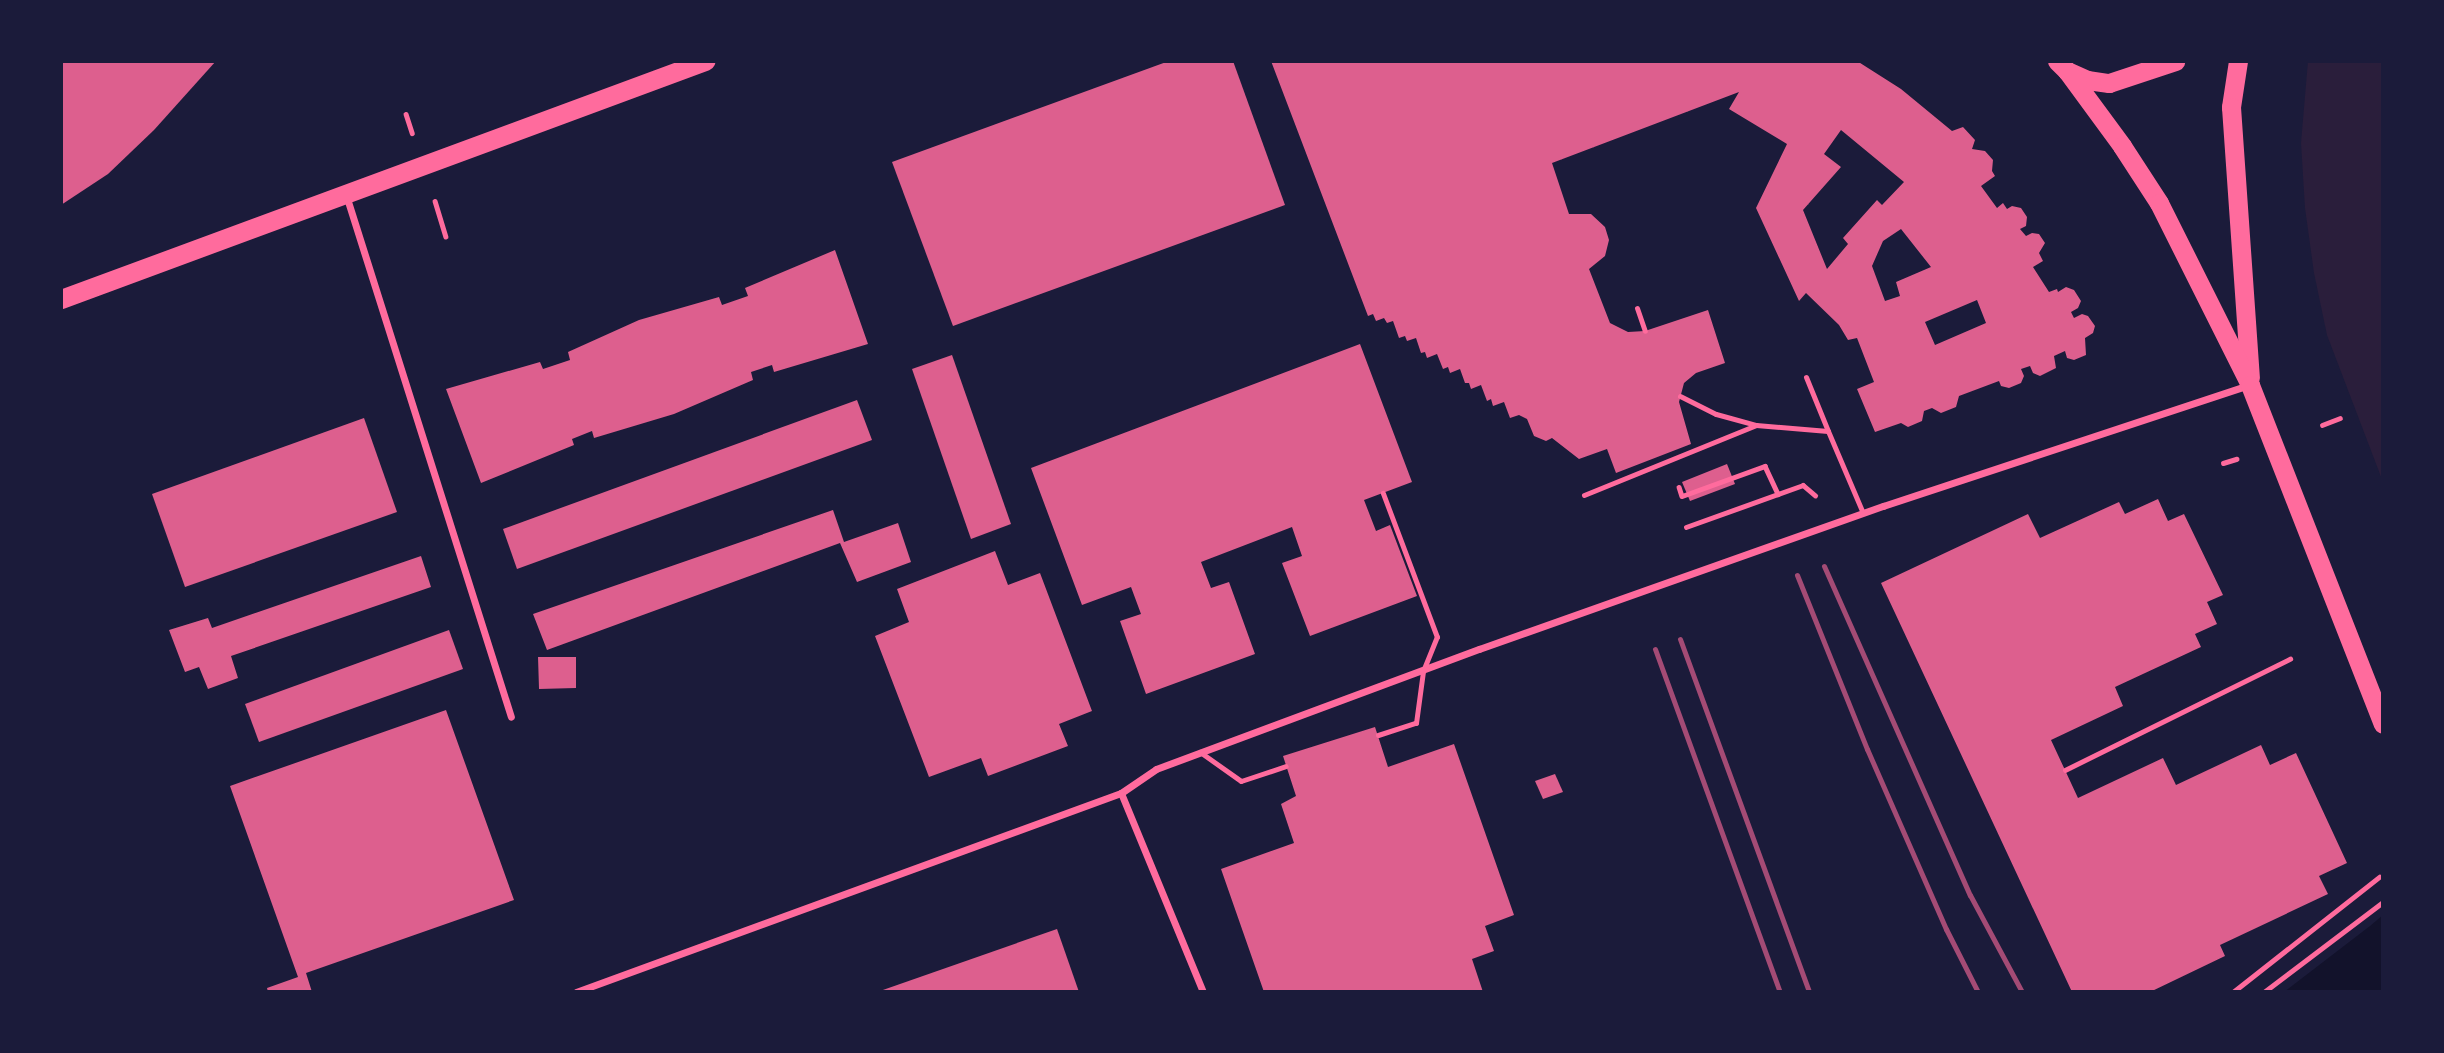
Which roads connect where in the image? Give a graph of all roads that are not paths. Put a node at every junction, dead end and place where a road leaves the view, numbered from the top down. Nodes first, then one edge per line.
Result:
1 (705, 61) edge
2 (2175, 61) edge
3 (2238, 61) edge
4 (2062, 66) edge
5 (346, 194) junction
6 (61, 299) edge
7 (1637, 308) dead end
8 (1645, 331) dead end
9 (1806, 377) dead end
10 (2250, 385) junction
11 (1679, 396) dead end
12 (1756, 425) junction
13 (1828, 430) junction
14 (1384, 493) dead end
15 (1584, 495) dead end
16 (1863, 513) junction
17 (1423, 671) junction
18 (511, 717) dead end
19 (2383, 724) edge
20 (1378, 735) dead end
21 (1200, 752) junction
22 (1286, 766) dead end
23 (1121, 793) junction
24 (576, 992) edge
25 (1203, 992) edge

1 - 5 highway
2 - 4 highway
3 - 10 highway
4 - 10 highway
5 - 6 highway
5 - 18 street
7 - 8 lane
9 - 13 lane
10 - 16 street
10 - 19 highway
11 - 12 lane
12 - 13 lane
12 - 15 lane
13 - 16 lane
14 - 17 lane
16 - 17 street
17 - 20 lane
17 - 21 street
21 - 22 lane
21 - 23 street
23 - 24 street
23 - 25 street

